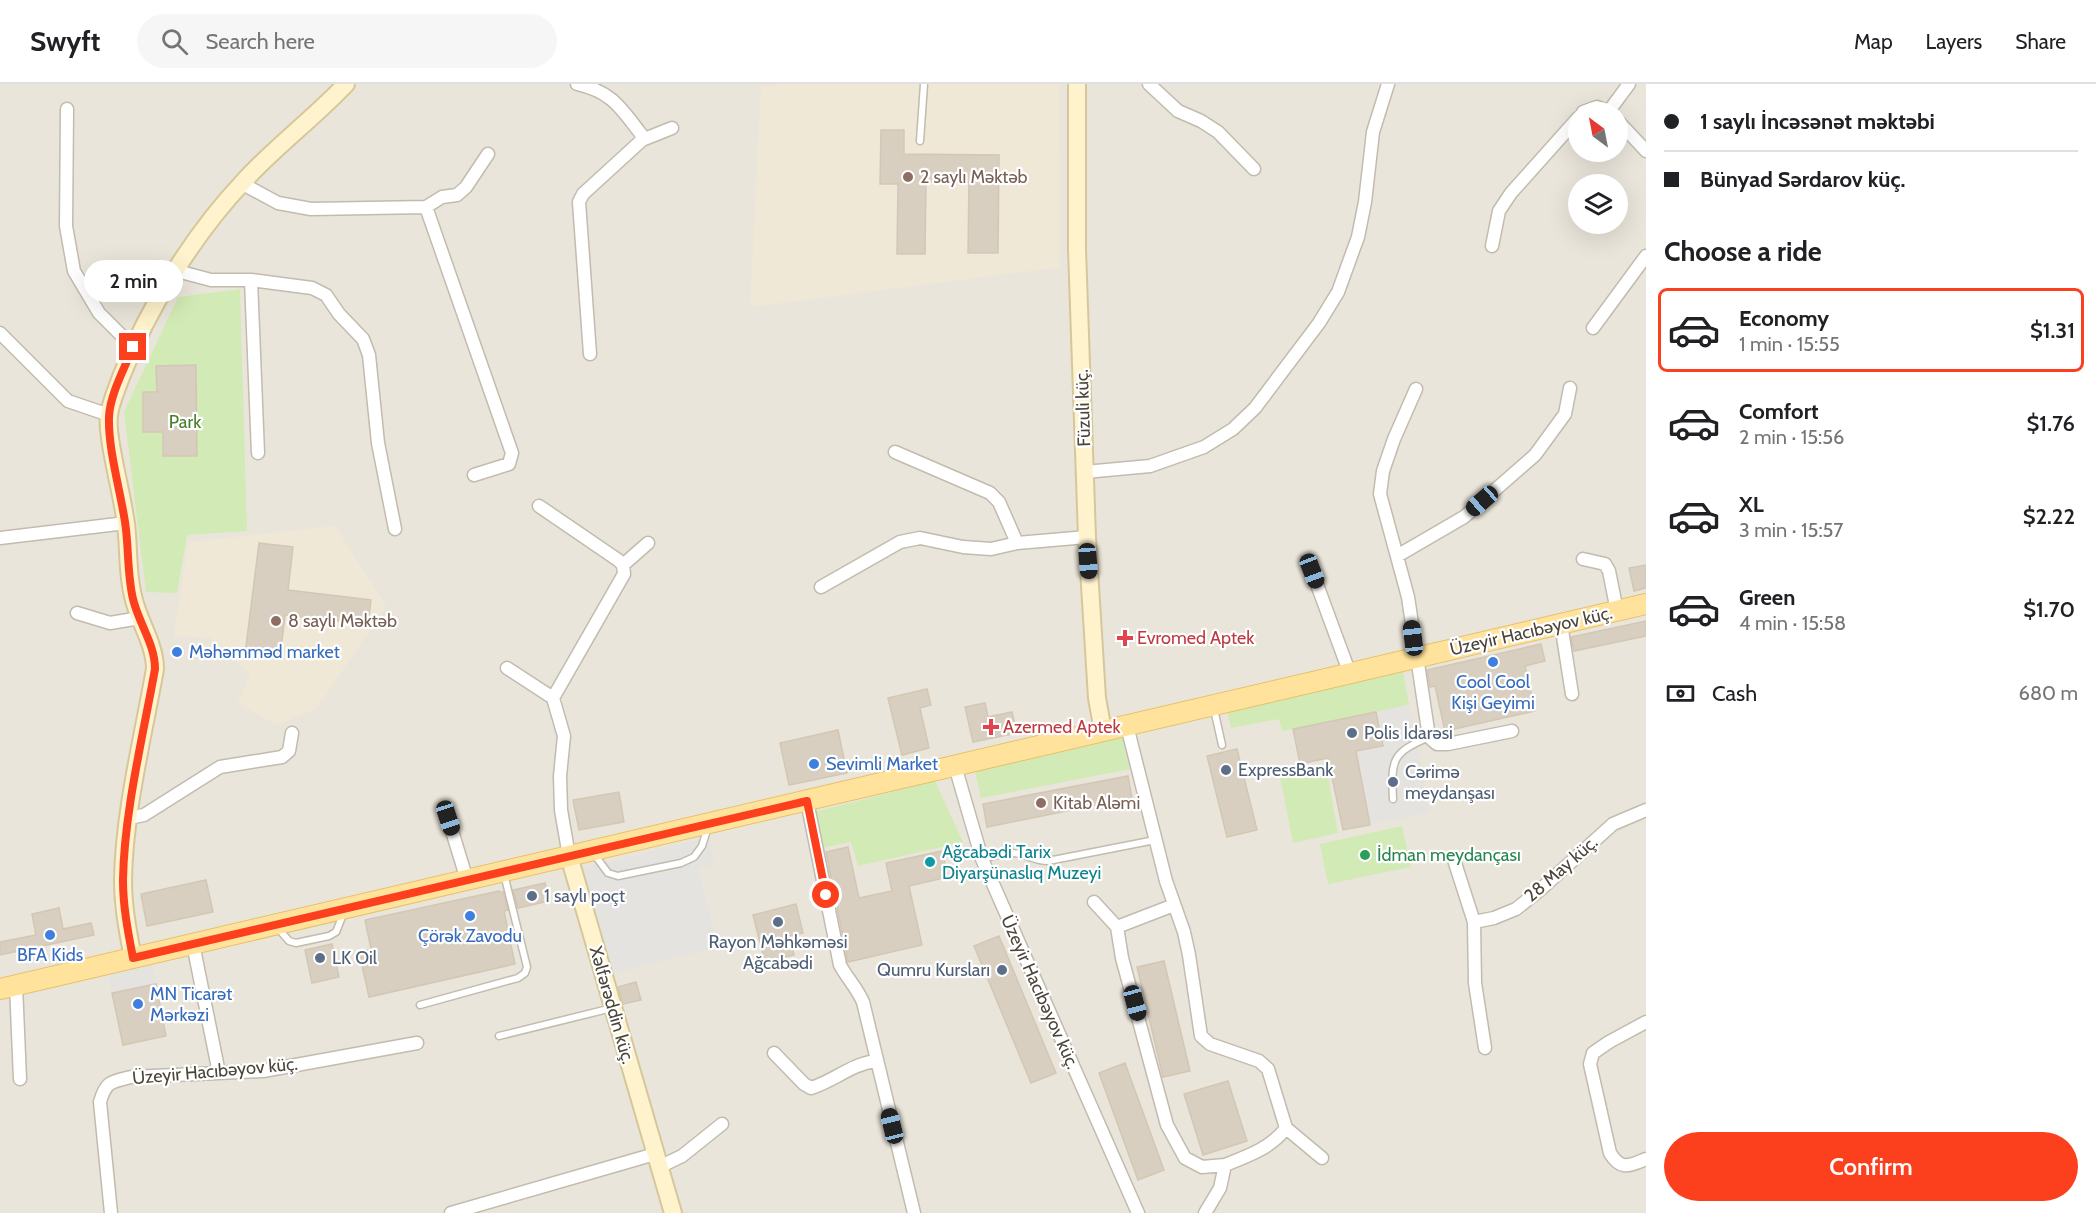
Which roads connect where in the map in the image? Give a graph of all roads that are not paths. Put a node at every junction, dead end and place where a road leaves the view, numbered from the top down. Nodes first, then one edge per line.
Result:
1 (346, 84) edge
2 (577, 84) edge
3 (924, 84) edge
4 (1077, 84) edge
5 (1149, 84) edge
6 (1388, 84) edge
7 (1629, 84) edge
8 (1619, 102) edge
9 (67, 109) dead end
10 (672, 128) dead end
11 (1568, 129) edge
12 (1628, 132) edge
13 (642, 140) junction
14 (920, 141) dead end
15 (1646, 151) edge
16 (488, 154) dead end
17 (1254, 169) dead end
18 (241, 183) junction
19 (426, 207) junction
20 (1492, 246) dead end
21 (1646, 256) edge
22 (177, 271) junction
23 (251, 280) junction
24 (1593, 328) dead end
25 (0, 333) edge
26 (133, 347) junction
27 (590, 354) dead end
28 (1570, 388) dead end
29 (1416, 389) dead end
30 (109, 415) junction
31 (895, 452) dead end
32 (258, 453) dead end
33 (1085, 472) junction
34 (474, 475) dead end
35 (539, 506) dead end
36 (126, 523) junction
37 (395, 529) dead end
38 (1087, 537) junction
39 (0, 538) edge
40 (648, 543) dead end
41 (1017, 543) junction
42 (1397, 556) junction
43 (1583, 559) dead end
44 (623, 565) junction
45 (1312, 571) dead end
46 (821, 587) dead end
47 (1646, 604) edge
48 (1617, 611) junction
49 (77, 613) dead end
50 (140, 618) junction
51 (1561, 624) junction
52 (1416, 658) junction
53 (507, 668) dead end
54 (1350, 674) junction
55 (1572, 694) dead end
56 (553, 698) junction
57 (1213, 706) junction
58 (1127, 726) junction
59 (1103, 731) junction
60 (1512, 731) dead end
61 (292, 733) dead end
62 (1429, 737) junction
63 (1222, 746) dead end
64 (955, 766) junction
65 (1393, 799) dead end
66 (807, 801) junction
67 (1646, 810) edge
68 (129, 818) junction
69 (448, 818) dead end
70 (709, 824) junction
71 (1155, 840) junction
72 (592, 851) junction
73 (569, 856) junction
74 (982, 859) junction
75 (1455, 863) dead end
76 (503, 872) junction
77 (467, 880) junction
78 (1094, 902) dead end
79 (1174, 905) junction
80 (1474, 922) junction
81 (1117, 927) junction
82 (193, 944) junction
83 (133, 958) junction
84 (8, 987) edge
85 (420, 1005) dead end
86 (613, 1008) junction
87 (1646, 1022) edge
88 (499, 1036) dead end
89 (417, 1043) dead end
90 (1485, 1047) dead end
91 (774, 1053) dead end
92 (876, 1061) junction
93 (219, 1073) junction
94 (20, 1079) dead end
95 (722, 1124) dead end
96 (1286, 1128) junction
97 (1322, 1158) dead end
98 (1646, 1159) edge
99 (657, 1161) junction
100 (1225, 1165) junction
101 (111, 1213) edge
102 (451, 1213) edge
103 (673, 1213) edge
104 (914, 1213) edge
105 (1138, 1213) edge
106 (1205, 1213) edge

1 - 18 street
2 - 13 street
3 - 14 lane
4 - 33 street, Füzuli küç.
5 - 17 street
6 - 33 street
7 - 8 street
9 - 26 street
10 - 13 street
11 - 20 street
12 - 15 street
13 - 27 street
16 - 19 street
18 - 19 street
18 - 22 street
19 - 34 street
21 - 24 street
22 - 23 street
22 - 26 street
23 - 32 street
23 - 37 street
25 - 30 street
26 - 30 street
28 - 42 street
29 - 42 street
30 - 36 street
31 - 41 street
33 - 38 street, Füzuli küç.
35 - 44 street
36 - 39 street
36 - 50 street
38 - 41 street
38 - 59 street, Füzuli küç.
40 - 44 street
41 - 46 street
42 - 52 street
43 - 48 street
44 - 56 street
45 - 54 street
47 - 48 main road, Üzeyir Hacıbəyov küç.
48 - 51 main road, Üzeyir Hacıbəyov küç.
49 - 50 street
50 - 68 street
51 - 52 main road, Üzeyir Hacıbəyov küç.
51 - 55 street
52 - 54 main road, Üzeyir Hacıbəyov küç.
52 - 62 street
53 - 56 street
54 - 57 main road, Üzeyir Hacıbəyov küç.
56 - 73 street
57 - 58 main road, Üzeyir Hacıbəyov küç.
57 - 63 lane
58 - 59 main road, Üzeyir Hacıbəyov küç.
58 - 71 street
59 - 64 main road, Üzeyir Hacıbəyov küç.
60 - 62 street
61 - 68 street
62 - 65 lane
64 - 66 main road, Üzeyir Hacıbəyov küç.
64 - 74 street, Üzeyir Hacıbəyov küç.
66 - 70 main road, Üzeyir Hacıbəyov küç.
66 - 92 street
67 - 80 street, 28 May küç.
68 - 83 street
69 - 77 street
70 - 72 main road, Üzeyir Hacıbəyov küç.
70 - 72 lane
71 - 74 lane
71 - 79 street
72 - 73 main road, Üzeyir Hacıbəyov küç.
73 - 76 main road, Üzeyir Hacıbəyov küç.
73 - 86 street, Xəlfərəddin küç.
74 - 105 street, Üzeyir Hacıbəyov küç.
75 - 80 street
76 - 77 main road, Üzeyir Hacıbəyov küç.
76 - 85 lane
77 - 82 main road, Üzeyir Hacıbəyov küç.
78 - 81 street
79 - 81 street
79 - 96 street
80 - 90 street
81 - 100 street
82 - 83 main road, Üzeyir Hacıbəyov küç.
82 - 93 street
83 - 84 main road, Üzeyir Hacıbəyov küç.
84 - 94 street
86 - 88 lane
86 - 99 street, Xəlfərəddin küç.
87 - 98 street
89 - 93 street, Üzeyir Hacıbəyov küç.
91 - 92 street
92 - 104 street
93 - 101 street, Üzeyir Hacıbəyov küç.
95 - 99 street
96 - 97 street
96 - 100 street
99 - 102 street
99 - 103 street, Xəlfərəddin küç.
100 - 106 street

